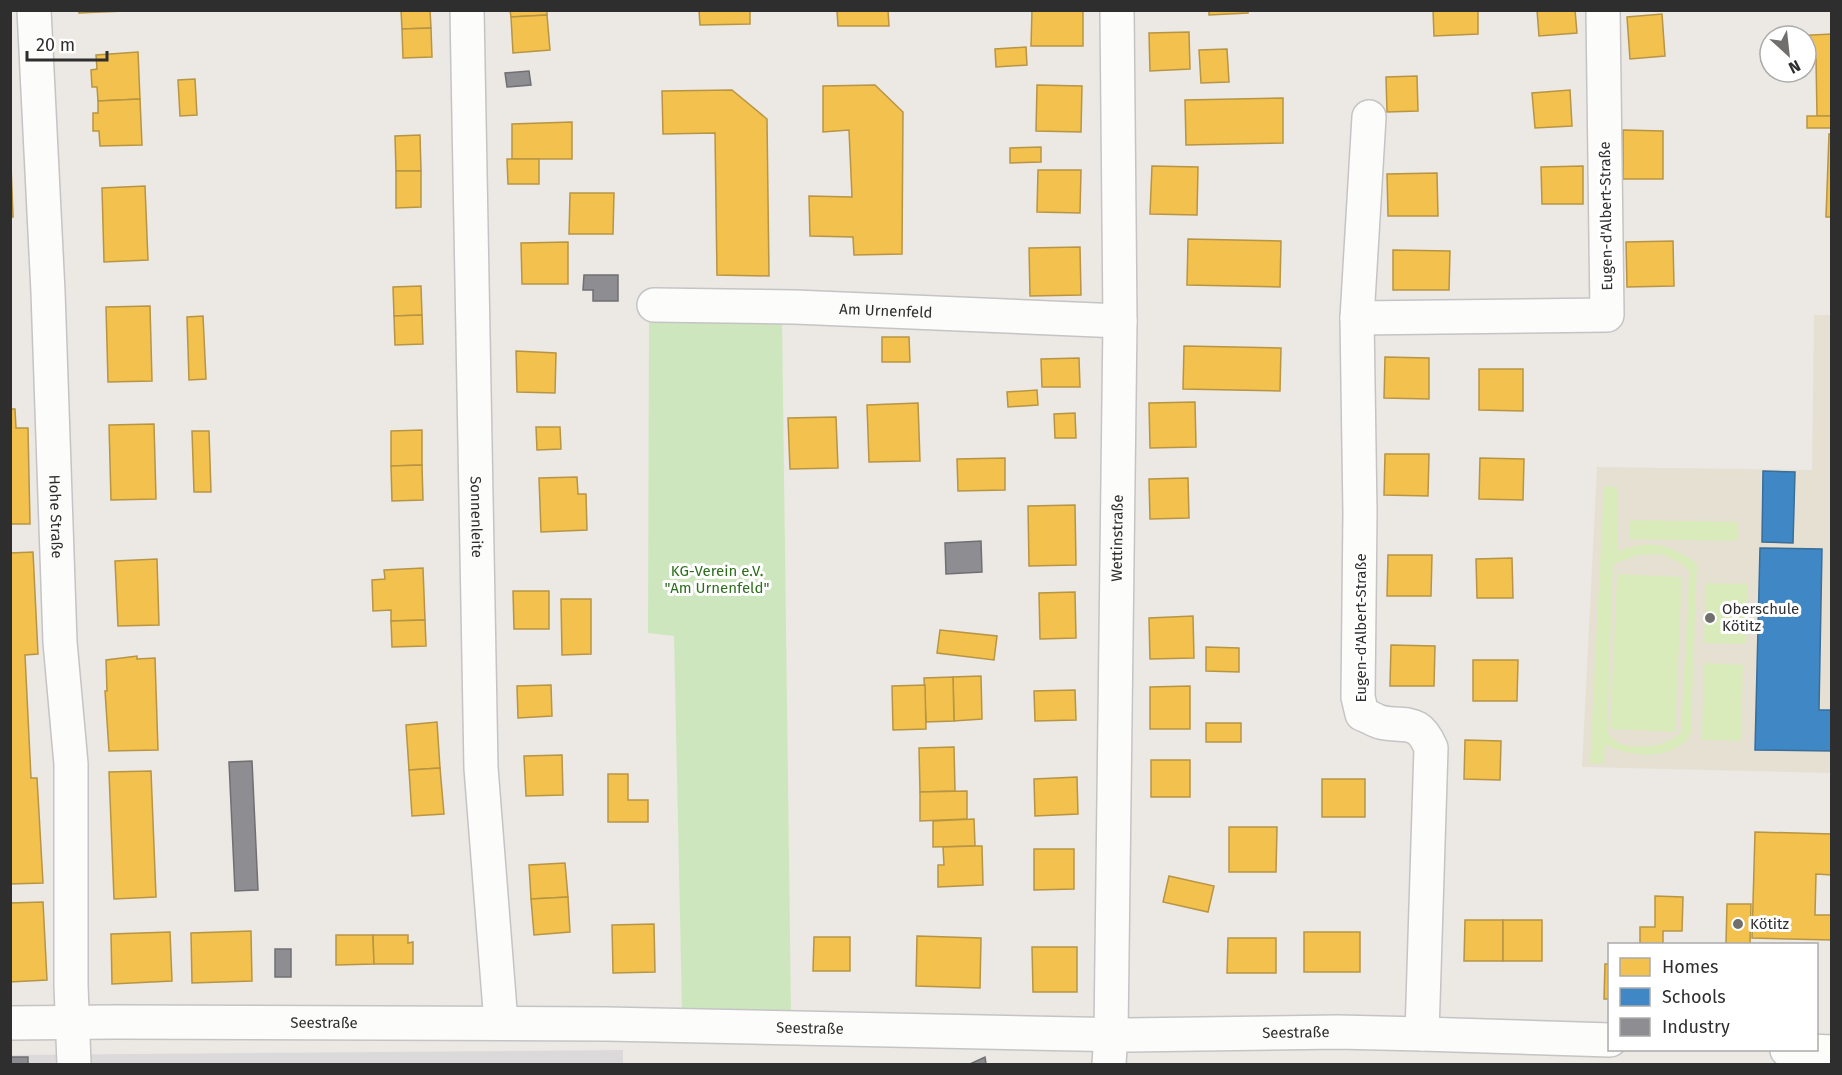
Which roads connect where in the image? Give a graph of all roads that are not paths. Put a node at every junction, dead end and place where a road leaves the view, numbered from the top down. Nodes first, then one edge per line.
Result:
1 (34, 10) edge
2 (468, 10) edge
3 (1117, 10) edge
4 (1603, 10) edge
5 (1369, 117) dead end
6 (654, 305) dead end
7 (1357, 318) junction
8 (1120, 321) junction
9 (72, 1022) junction
10 (10, 1023) edge
11 (501, 1023) junction
12 (1422, 1034) junction
13 (1608, 1040) edge
14 (1110, 1049) edge
15 (1810, 1051) edge
16 (1832, 1052) edge
17 (74, 1065) edge

1 - 9 street, Hohe Straße
2 - 11 street, Sonnenleite
3 - 8 street, Wettinstraße
4 - 7 street, Eugen-d'Albert-Straße
5 - 7 street, Eugen-d'Albert-Straße
6 - 8 street, Am Urnenfeld
7 - 12 street, Eugen-d'Albert-Straße
8 - 14 street, Wettinstraße
9 - 10 street, Seestraße
9 - 11 street, Seestraße
9 - 17 street, Hohe Straße
11 - 14 street, Seestraße
12 - 13 street, Seestraße
12 - 14 street, Seestraße
15 - 16 street

